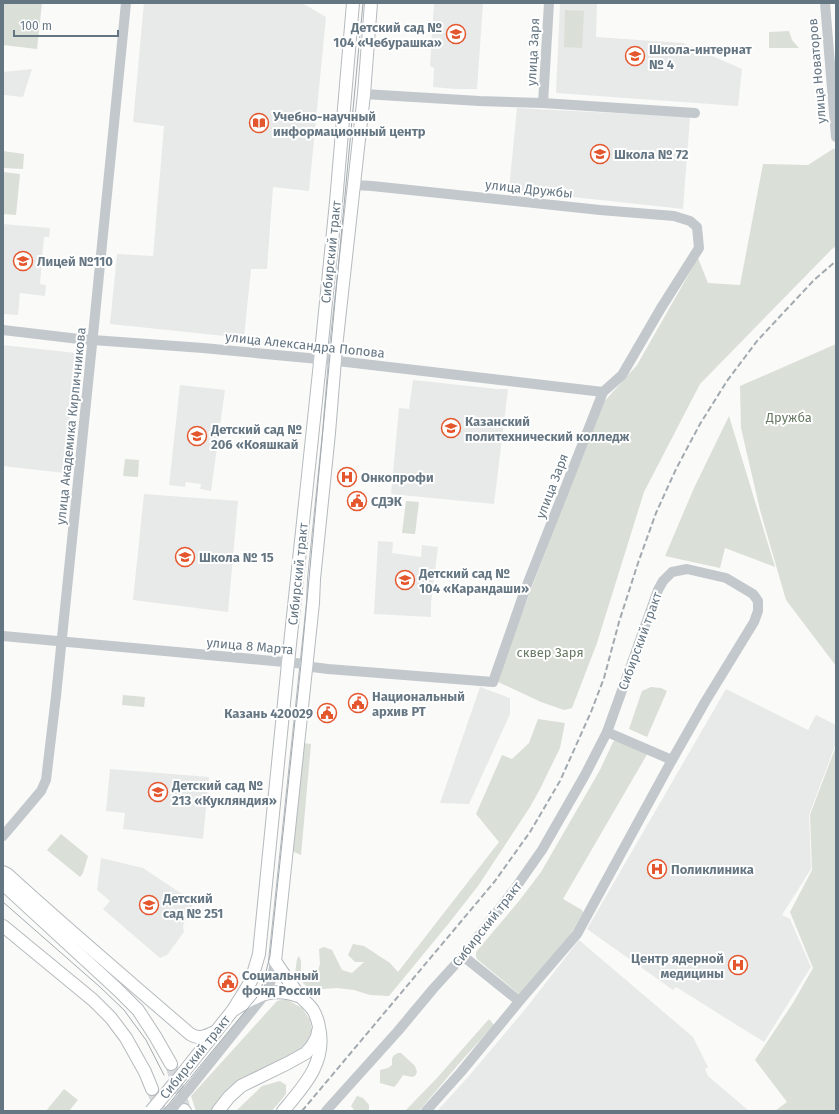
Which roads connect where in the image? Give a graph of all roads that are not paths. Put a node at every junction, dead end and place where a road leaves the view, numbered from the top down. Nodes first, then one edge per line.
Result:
1 (126, 3) edge
2 (353, 3) edge
3 (371, 3) edge
4 (549, 3) edge
5 (826, 3) edge
6 (364, 94) junction
7 (543, 103) junction
8 (695, 113) dead end
9 (836, 137) edge
10 (355, 185) junction
11 (697, 227) joint
12 (3, 330) edge
13 (93, 340) junction
14 (320, 360) junction
15 (335, 361) junction
16 (603, 392) junction
17 (3, 636) edge
18 (61, 641) junction
19 (288, 663) junction
20 (306, 664) junction
21 (494, 682) joint
22 (607, 732) junction
23 (672, 760) junction
24 (3, 836) edge
25 (3, 872) edge
26 (3, 884) edge
27 (3, 926) edge
28 (463, 956) junction
29 (275, 961) junction
30 (266, 994) junction
31 (301, 997) junction
32 (519, 1001) junction
33 (233, 1010) junction
34 (319, 1025) junction
35 (216, 1032) junction
36 (171, 1064) tunnel mouth
37 (152, 1089) tunnel mouth
38 (151, 1111) edge
39 (170, 1111) edge
40 (218, 1111) edge
41 (283, 1111) edge
42 (326, 1111) edge
43 (426, 1111) edge

1 - 13 street, улица Академика Кирпичникова
2 - 14 main road, Сибирский тракт
3 - 6 main road, Сибирский тракт
4 - 7 street, улица Заря
5 - 9 street, улица Новаторов
6 - 7 street
6 - 10 main road, Сибирский тракт
7 - 8 street
10 - 11 street, улица Дружбы
10 - 15 main road, Сибирский тракт
11 - 16 street, улица Заря
12 - 13 street, улица Александра Попова
13 - 14 street, улица Александра Попова
13 - 18 street, улица Академика Кирпичникова
14 - 15 street, улица Александра Попова
14 - 19 main road, Сибирский тракт
15 - 16 street, улица Александра Попова
15 - 20 main road, Сибирский тракт
16 - 21 street, улица Заря
17 - 18 street, улица 8 Марта
18 - 19 street, улица 8 Марта
18 - 24 street, улица Академика Кирпичникова
19 - 20 street, улица 8 Марта
19 - 33 main road, Сибирский тракт
20 - 21 street, улица 8 Марта
20 - 29 main road, Сибирский тракт
22 - 23 street
22 - 23 street, Сибирский тракт
22 - 28 street, Сибирский тракт
23 - 32 street, Сибирский тракт
25 - 35 main road
26 - 36 main road
27 - 37 main road
28 - 32 street
28 - 42 street, Сибирский тракт
29 - 30 street, Сибирский тракт
29 - 31 main road
30 - 31 main road
30 - 33 main road
30 - 39 street, Сибирский тракт, bridge
31 - 34 main road
32 - 43 street, Сибирский тракт
33 - 35 main road, Сибирский тракт
34 - 40 main road
34 - 41 main road
35 - 38 main road, Сибирский тракт, bridge

